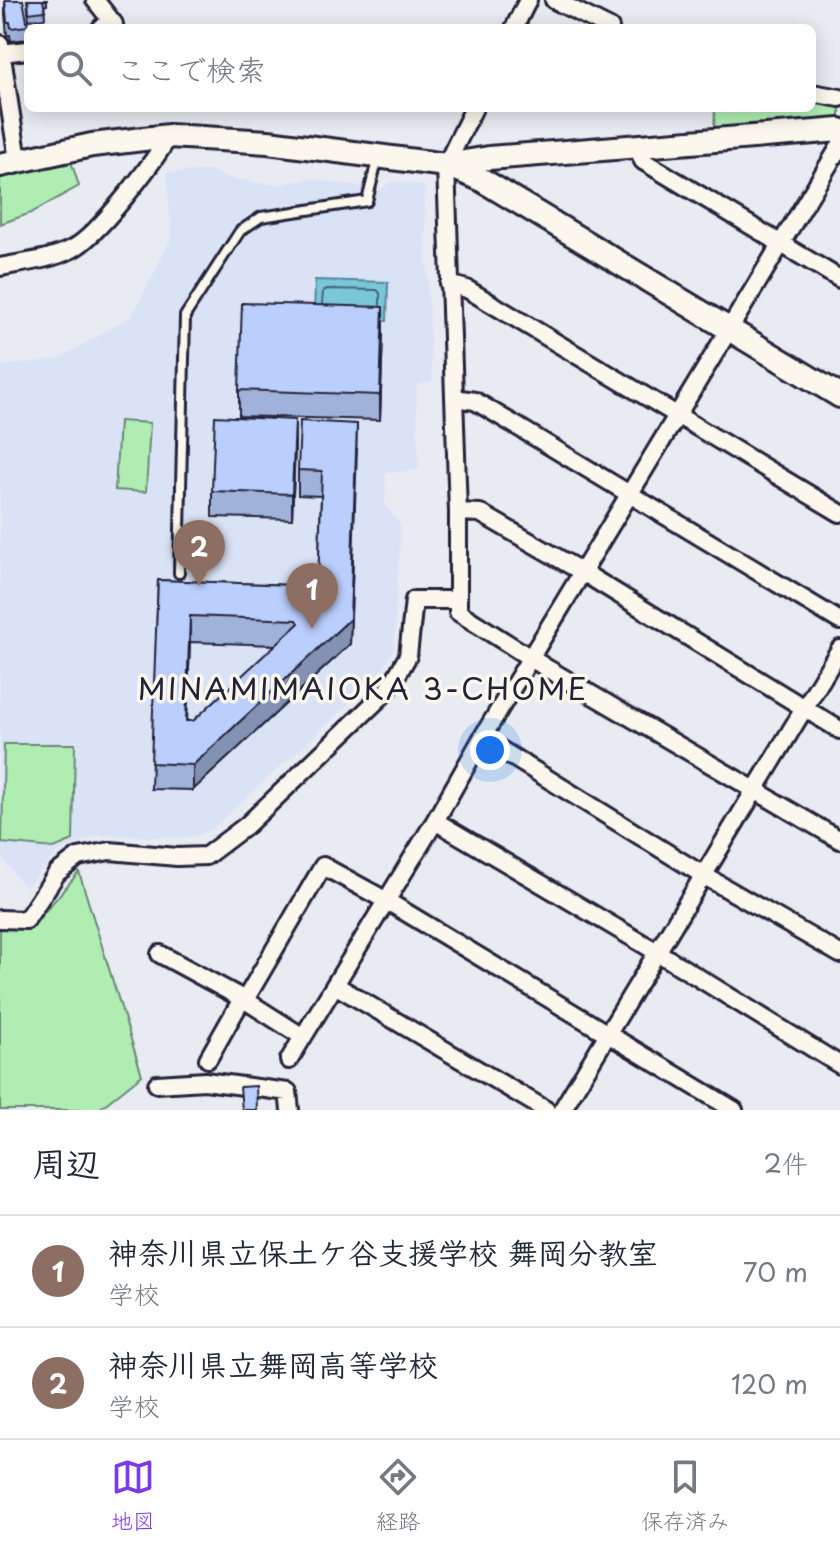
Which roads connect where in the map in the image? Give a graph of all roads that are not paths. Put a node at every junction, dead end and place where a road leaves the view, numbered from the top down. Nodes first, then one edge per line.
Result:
1 (95, 0) edge
2 (528, 0) edge
3 (554, 0) edge
4 (114, 24) edge
5 (516, 24) edge
6 (602, 24) edge
7 (1, 48) edge
8 (24, 50) edge
9 (816, 94) edge
10 (840, 98) edge
11 (472, 112) edge
12 (840, 130) edge
13 (169, 136) junction
14 (637, 146) junction
15 (840, 146) edge
16 (378, 156) junction
17 (9, 162) edge
18 (446, 165) junction
19 (835, 165) edge
20 (781, 244) junction
21 (0, 267) edge
22 (840, 279) edge
23 (449, 284) junction
24 (729, 330) junction
25 (840, 396) edge
26 (454, 398) junction
27 (678, 417) junction
28 (630, 495) junction
29 (458, 512) junction
30 (840, 513) edge
31 (179, 573) dead end
32 (584, 573) junction
33 (458, 600) junction
34 (840, 621) edge
35 (840, 649) edge
36 (531, 658) junction
37 (804, 709) junction
38 (840, 730) edge
39 (482, 738) junction
40 (755, 789) junction
41 (435, 821) junction
42 (840, 840) edge
43 (703, 875) junction
44 (387, 901) junction
45 (0, 919) edge
46 (657, 952) junction
47 (160, 954) dead end
48 (840, 954) edge
49 (335, 985) junction
50 (243, 1000) junction
51 (608, 1034) junction
52 (303, 1037) junction
53 (208, 1059) dead end
54 (289, 1060) dead end
55 (840, 1065) edge
56 (157, 1084) dead end
57 (290, 1110) edge
58 (546, 1110) edge
59 (562, 1110) edge
60 (734, 1110) edge

1 - 4 street
2 - 5 street
3 - 6 street
7 - 8 street
7 - 17 street
9 - 10 street
11 - 18 street
12 - 14 street
13 - 16 street
13 - 17 street
13 - 21 street
14 - 18 street
14 - 20 street
15 - 19 street
16 - 18 street
16 - 31 lane
18 - 23 street
18 - 24 street
19 - 20 street
20 - 22 street
20 - 24 street
23 - 26 street
23 - 27 street
24 - 25 street
24 - 27 street
26 - 28 street
26 - 29 street
27 - 28 street
27 - 30 street
28 - 32 street
28 - 34 street
29 - 32 street
29 - 33 street
32 - 36 street
32 - 37 street
33 - 36 street
33 - 45 street
35 - 37 street
36 - 39 street
36 - 40 street
37 - 38 street
37 - 40 street
39 - 41 street
39 - 43 street
40 - 42 street
40 - 43 street
41 - 44 street
41 - 46 street
43 - 46 street
43 - 48 street
44 - 49 street
44 - 50 street
44 - 51 street
46 - 51 street
46 - 55 street
47 - 50 street
49 - 52 street
49 - 58 street
50 - 52 street
50 - 53 street
51 - 59 street
51 - 60 street
52 - 54 street
56 - 57 street

